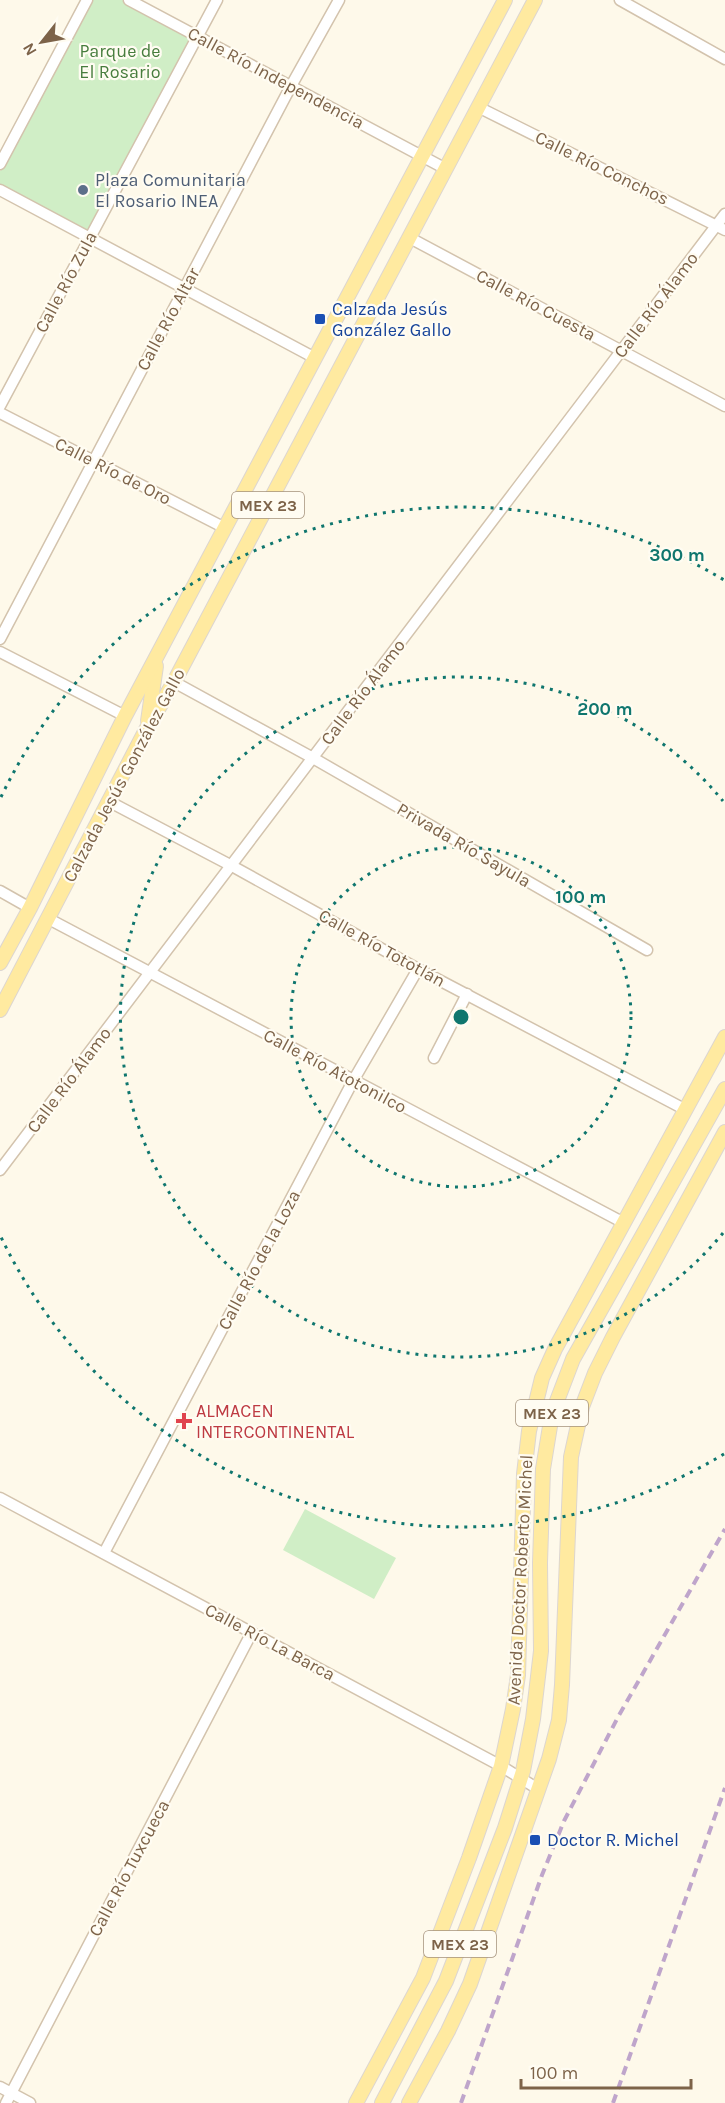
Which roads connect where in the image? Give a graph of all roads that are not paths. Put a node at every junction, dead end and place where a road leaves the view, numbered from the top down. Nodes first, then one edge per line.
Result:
1 (87, 0) edge
2 (129, 0) edge
3 (217, 0) edge
4 (339, 0) edge
5 (505, 0) edge
6 (535, 0) edge
7 (620, 0) edge
8 (198, 37) junction
9 (725, 59) edge
10 (291, 86) junction
11 (478, 107) junction
12 (422, 155) junction
13 (0, 164) edge
14 (446, 169) junction
15 (0, 190) edge
16 (725, 214) edge
17 (721, 227) edge
18 (90, 238) junction
19 (410, 238) junction
20 (184, 288) junction
21 (622, 351) junction
22 (315, 358) junction
23 (0, 406) edge
24 (725, 406) edge
25 (0, 413) edge
26 (94, 461) junction
27 (225, 528) junction
28 (0, 639) edge
29 (0, 652) edge
30 (157, 658) junction
31 (174, 682) junction
32 (125, 716) junction
33 (147, 728) junction
34 (313, 758) junction
35 (110, 802) junction
36 (232, 866) junction
37 (0, 891) edge
38 (30, 908) junction
39 (47, 918) junction
40 (647, 950) dead end
41 (0, 963) edge
42 (418, 969) junction
43 (150, 974) junction
44 (467, 994) junction
45 (0, 1010) edge
46 (725, 1037) edge
47 (434, 1058) dead end
48 (353, 1081) junction
49 (725, 1089) edge
50 (686, 1110) junction
51 (725, 1132) edge
52 (0, 1170) edge
53 (670, 1186) junction
54 (689, 1198) junction
55 (624, 1222) junction
56 (0, 1497) edge
57 (104, 1553) junction
58 (252, 1632) junction
59 (501, 1766) junction
60 (520, 1778) junction
61 (538, 1789) junction
62 (0, 2087) edge
63 (9, 2098) edge
64 (30, 2103) edge
65 (356, 2103) edge
66 (382, 2103) edge
67 (409, 2103) edge

1 - 13 street
2 - 8 street, Calle Río Independencia
3 - 8 street, Calle Río Zula
4 - 10 street, Calle Río Altar
5 - 12 main road, Calzada Jesús González Gallo / MEX 23
6 - 11 main road, Calzada Jesús González Gallo / MEX 23
7 - 9 street
8 - 10 street, Calle Río Independencia
8 - 18 street, Calle Río Zula
10 - 12 street, Calle Río Independencia
10 - 20 street, Calle Río Altar
11 - 14 main road, Calzada Jesús González Gallo / MEX 23
11 - 17 street, Calle Río Conchos
12 - 14 street, Calle Río Independencia
12 - 22 main road, Calzada Jesús González Gallo / MEX 23
14 - 19 main road, Calzada Jesús González Gallo / MEX 23
15 - 18 street
16 - 17 street, Calle Río Álamo
17 - 21 street, Calle Río Álamo
18 - 20 street
18 - 23 street, Calle Río Zula
19 - 21 street, Calle Río Cuesta
19 - 31 main road, Calzada Jesús González Gallo / MEX 23
20 - 22 street
20 - 26 street, Calle Río Altar
21 - 24 street, Calle Río Cuesta
21 - 34 street, Calle Río Álamo
22 - 27 main road, Calzada Jesús González Gallo / MEX 23
25 - 26 street, Calle Río de Oro
26 - 27 street, Calle Río de Oro
26 - 28 street, Calle Río Altar
27 - 30 main road, Calzada Jesús González Gallo / MEX 23
29 - 32 street
30 - 32 main road, Calzada Jesús González Gallo / MEX 23
30 - 33 main road
31 - 33 main road, Calzada Jesús González Gallo / MEX 23
31 - 34 street, Privada Río Sayula
32 - 38 main road, Calzada Jesús González Gallo / MEX 23
33 - 35 main road, Calzada Jesús González Gallo / MEX 23
34 - 36 street, Calle Río Álamo
34 - 40 street, Privada Río Sayula
35 - 36 street, Calle Río Tototlán
35 - 39 main road, Calzada Jesús González Gallo / MEX 23
36 - 42 street, Calle Río Tototlán
36 - 43 street, Calle Río Álamo
37 - 38 street
38 - 41 main road, Calzada Jesús González Gallo / MEX 23
39 - 43 street, Calle Río Atotonilco
39 - 45 main road, Calzada Jesús González Gallo / MEX 23
42 - 44 street, Calle Río Tototlán
42 - 48 street, Calle Río de la Loza
43 - 48 street, Calle Río Atotonilco
43 - 52 street, Calle Río Álamo
44 - 47 street
44 - 50 street, Calle Río Tototlán
46 - 50 main road, Avenida Doctor Roberto Michel
48 - 55 street, Calle Río Atotonilco
48 - 57 street, Calle Río de la Loza
49 - 53 main road, Avenida Doctor Roberto Michel / MEX 23
50 - 55 main road, Avenida Doctor Roberto Michel
51 - 54 main road
53 - 54 main road
53 - 60 main road, Avenida Doctor Roberto Michel / MEX 23
54 - 61 main road
55 - 59 main road, Avenida Doctor Roberto Michel
56 - 57 street, Calle Río La Barca
57 - 58 street, Calle Río La Barca
58 - 59 street, Calle Río La Barca
58 - 63 street, Calle Río Tuxcueca
59 - 60 street, Calle Río La Barca
59 - 65 main road, Avenida Doctor Roberto Michel
60 - 61 street, Calle Río La Barca
60 - 66 main road, Avenida Doctor Roberto Michel / MEX 23
61 - 67 main road
62 - 63 street
63 - 64 street

